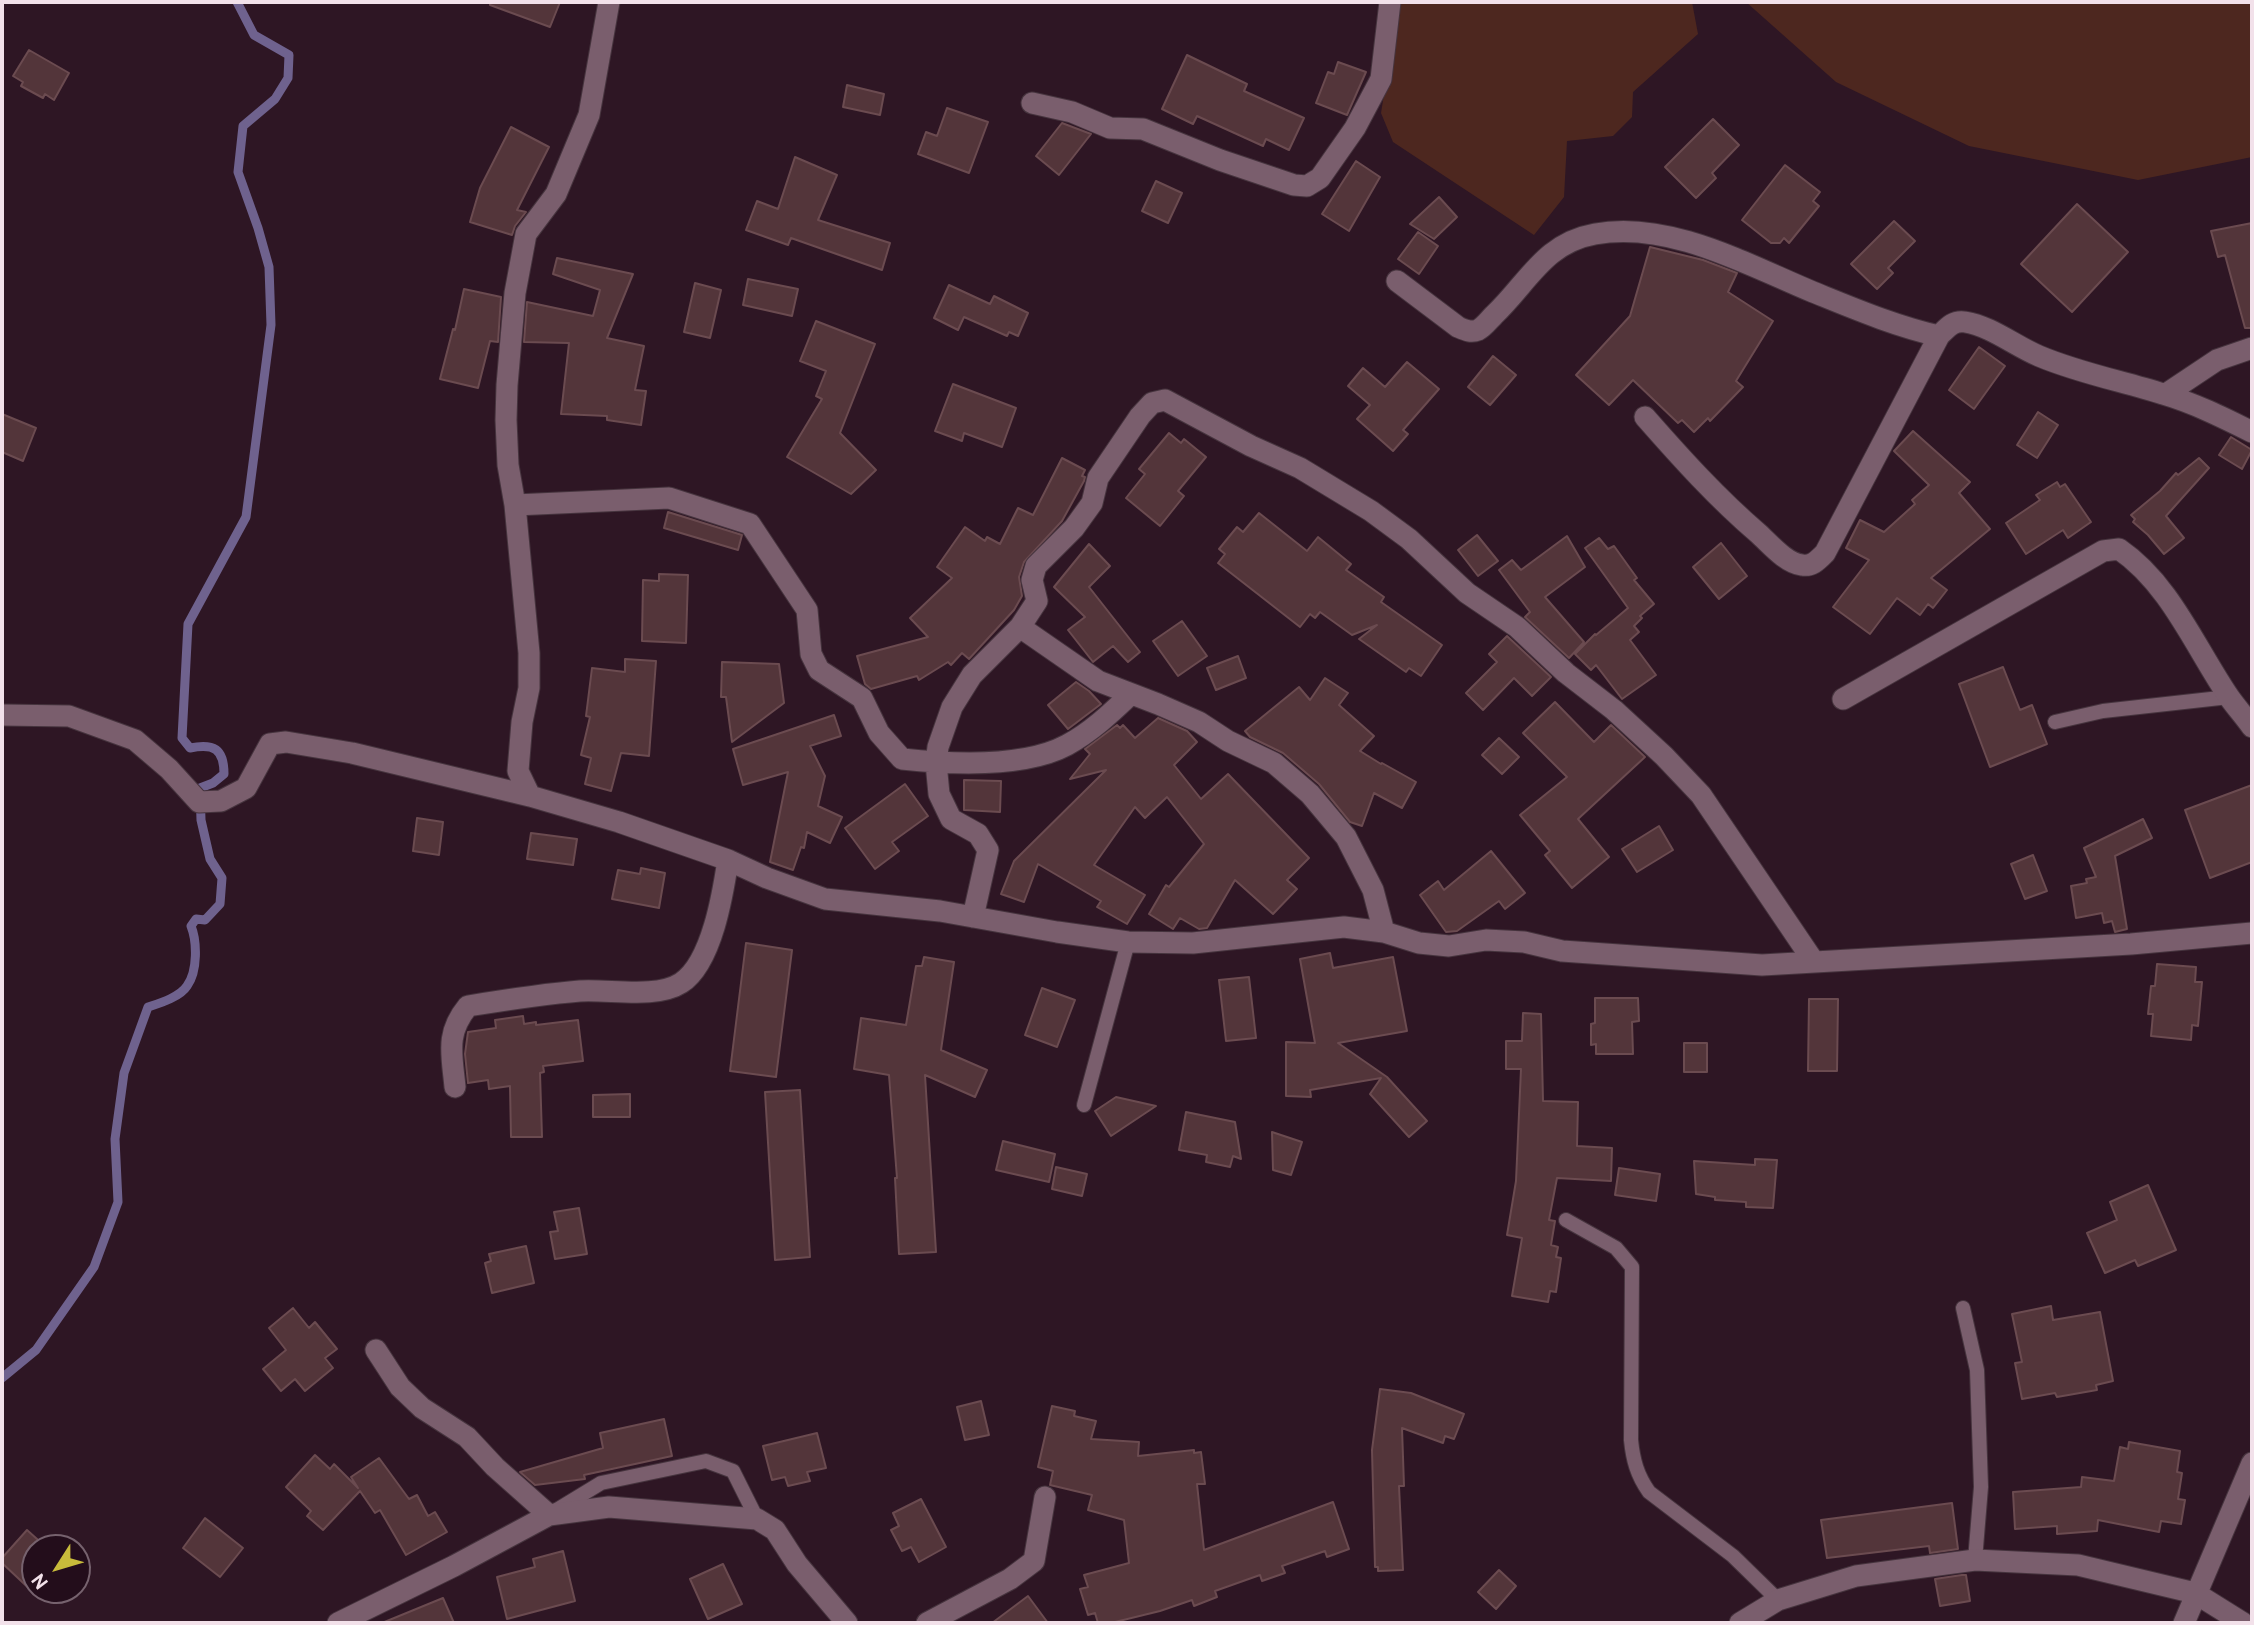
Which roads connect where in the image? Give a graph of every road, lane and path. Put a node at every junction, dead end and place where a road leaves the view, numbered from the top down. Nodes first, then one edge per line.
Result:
1 (609, 2) edge
2 (1390, 2) edge
3 (1032, 103) dead end
4 (1396, 281) dead end
5 (1939, 336) junction
6 (2252, 348) edge
7 (2166, 394) junction
8 (1645, 417) dead end
9 (2252, 432) edge
10 (514, 505) junction
11 (1020, 627) junction
12 (1130, 695) junction
13 (2229, 697) junction
14 (1843, 699) dead end
15 (2, 715) edge
16 (2055, 722) dead end
17 (2252, 727) edge
18 (936, 763) junction
19 (530, 796) junction
20 (728, 860) junction
21 (973, 917) junction
22 (1384, 932) junction
23 (2252, 933) edge
24 (1128, 942) junction
25 (1814, 962) junction
26 (456, 1087) dead end
27 (1084, 1105) dead end
28 (1566, 1220) dead end
29 (1963, 1308) dead end
30 (376, 1350) dead end
31 (2252, 1463) edge
32 (1045, 1497) dead end
33 (549, 1515) junction
34 (757, 1519) junction
35 (1975, 1560) junction
36 (2195, 1593) junction
37 (1778, 1600) junction
38 (345, 1622) edge
39 (847, 1623) edge
40 (928, 1623) edge
41 (1740, 1623) edge
42 (2184, 1623) edge
43 (2243, 1623) edge

1 - 10 street
2 - 3 street
4 - 5 street
5 - 7 street
5 - 8 street
6 - 7 street
7 - 9 street
10 - 18 street
10 - 19 street
11 - 12 street
11 - 18 street
11 - 25 street
12 - 18 street
12 - 22 street
13 - 14 street
13 - 16 lane
13 - 17 street
15 - 19 street
18 - 21 street
19 - 20 street
20 - 21 street
20 - 26 street
21 - 24 street
22 - 24 street
22 - 25 street
23 - 25 street
24 - 27 lane
28 - 37 lane
29 - 35 lane
30 - 33 street
31 - 36 street
32 - 40 street
33 - 34 street
33 - 34 lane
33 - 38 street
34 - 39 street
35 - 36 street
35 - 37 street
36 - 42 street
36 - 43 street
37 - 41 street

